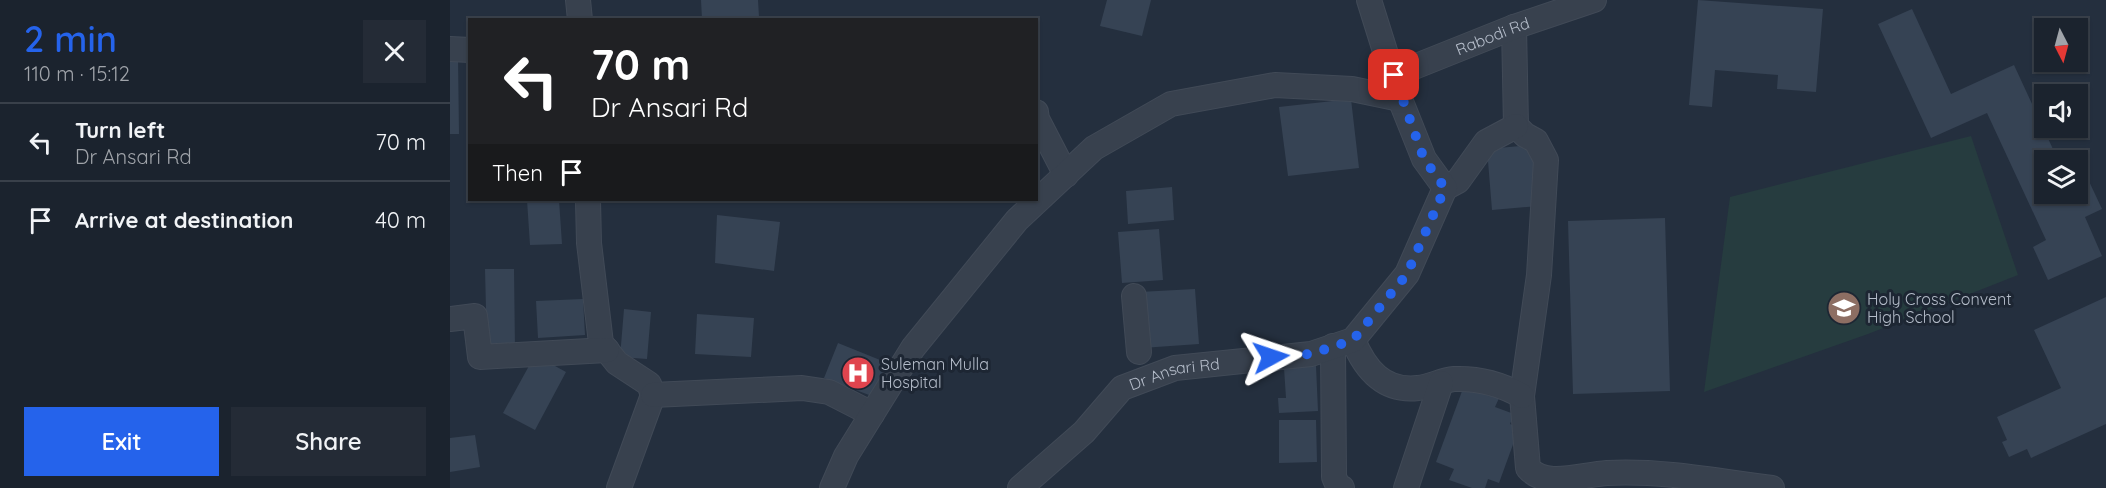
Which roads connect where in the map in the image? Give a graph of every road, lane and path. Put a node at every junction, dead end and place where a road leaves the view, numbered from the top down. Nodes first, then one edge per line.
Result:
1 (578, 0) edge
2 (1369, 0) edge
3 (1594, 0) edge
4 (1550, 8) edge
5 (580, 18) edge
6 (1514, 27) junction
7 (450, 49) edge
8 (468, 50) edge
9 (1394, 75) junction
10 (1400, 99) junction
11 (1038, 121) edge
12 (1516, 126) junction
13 (1066, 174) junction
14 (1445, 188) junction
15 (1038, 200) edge
16 (588, 201) edge
17 (1037, 201) edge
18 (1134, 296) dead end
19 (450, 319) edge
20 (1343, 343) junction
21 (607, 350) junction
22 (1138, 352) dead end
23 (1441, 383) junction
24 (653, 396) junction
25 (1522, 396) junction
26 (872, 414) junction
27 (619, 488) edge
28 (832, 488) edge
29 (1020, 488) edge
30 (1342, 488) edge
31 (1406, 488) edge
32 (1772, 488) edge

1 - 5 street
2 - 9 street
3 - 4 street, Rabodi Rd
4 - 6 street, Rabodi Rd
6 - 9 street, Rabodi Rd
6 - 12 street
7 - 8 street
9 - 10 street
10 - 13 street
10 - 14 street
11 - 13 street
12 - 14 street
12 - 25 street
13 - 15 street
14 - 20 street
16 - 21 street
17 - 26 street
18 - 22 street
19 - 21 street
20 - 23 street
20 - 29 street, Dr Ansari Rd
20 - 30 street
21 - 24 street
23 - 25 street
23 - 31 street
24 - 26 street
24 - 27 street
25 - 32 street
26 - 28 street

